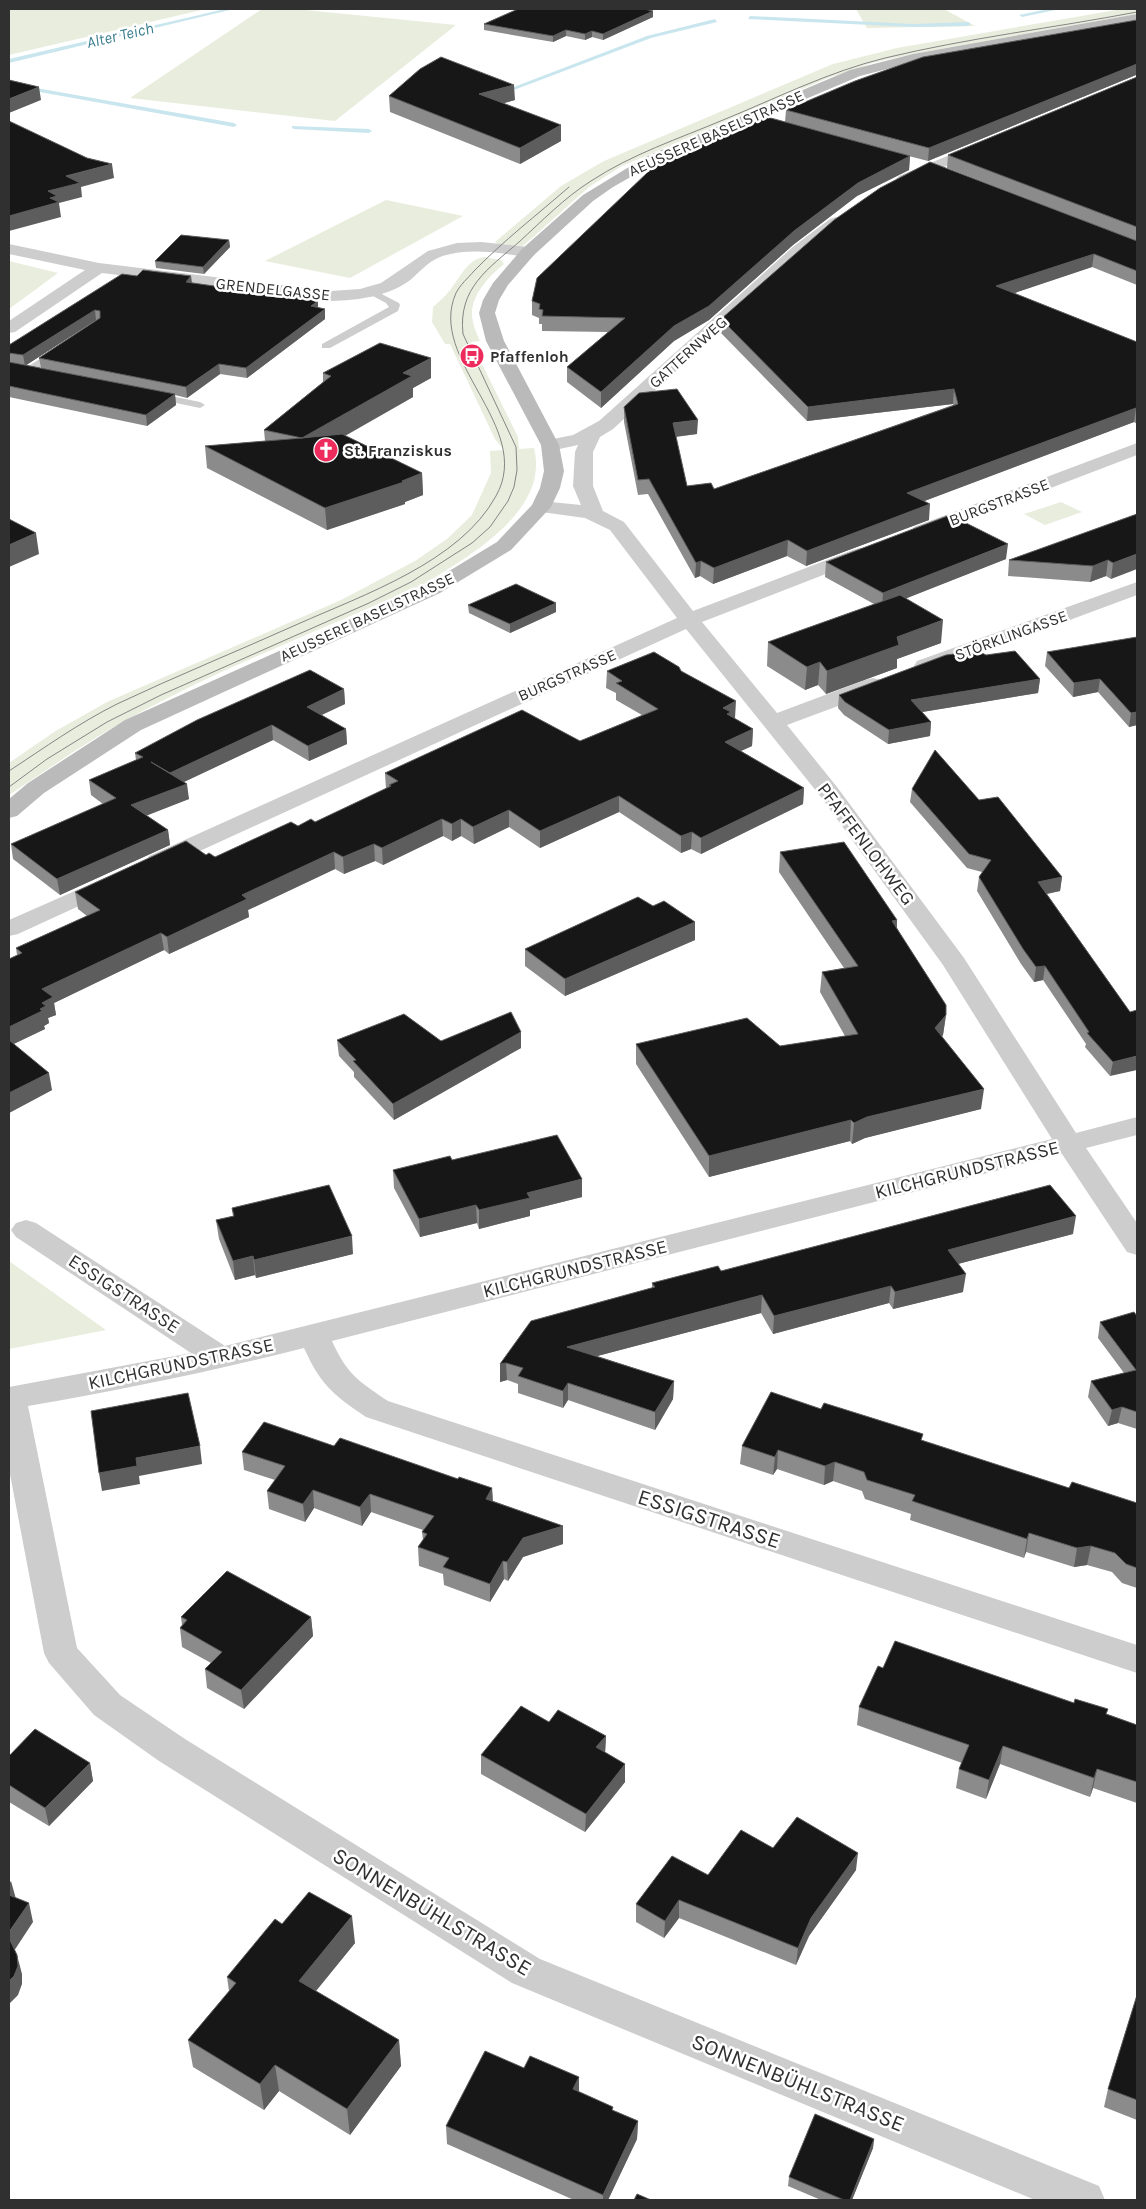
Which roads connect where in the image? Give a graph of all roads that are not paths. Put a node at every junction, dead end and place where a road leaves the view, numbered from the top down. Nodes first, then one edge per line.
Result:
1 (1137, 18) edge
2 (745, 118) junction
3 (772, 126) edge
4 (992, 142) edge
5 (910, 163) edge
6 (929, 168) junction
7 (947, 175) edge
8 (893, 185) edge
9 (849, 211) edge
10 (9, 248) edge
11 (528, 252) junction
12 (99, 268) junction
13 (372, 292) junction
14 (9, 328) edge
15 (66, 345) edge
16 (326, 346) dead end
17 (44, 374) edge
18 (141, 393) edge
19 (200, 405) dead end
20 (591, 436) junction
21 (550, 445) junction
22 (1137, 449) edge
23 (541, 507) junction
24 (594, 512) junction
25 (905, 538) edge
26 (878, 548) edge
27 (1137, 588) edge
28 (688, 620) junction
29 (772, 723) junction
30 (9, 811) edge
31 (9, 929) edge
32 (1137, 1126) edge
33 (1069, 1144) junction
34 (26, 1230) dead end
35 (1137, 1245) edge
36 (314, 1335) junction
37 (221, 1358) junction
38 (10, 1398) edge
39 (1137, 1659) edge
40 (1084, 2200) edge

1 - 2 main road, AEUSSERE BASELSTRASSE
2 - 3 street
2 - 11 main road, AEUSSERE BASELSTRASSE
4 - 6 street
5 - 6 street
6 - 7 street
6 - 8 street
9 - 20 street, GATTERNWEG
10 - 12 street, GRENDELGASSE
11 - 13 street, GRENDELGASSE
11 - 21 main road, AEUSSERE BASELSTRASSE
12 - 13 street, GRENDELGASSE
12 - 14 street
13 - 16 lane
15 - 17 lane
18 - 19 lane
20 - 21 street, GATTERNWEG
20 - 24 street
21 - 23 main road, AEUSSERE BASELSTRASSE
22 - 25 street, BURGSTRASSE
23 - 24 street, PFAFFENLOHWEG
23 - 30 main road, AEUSSERE BASELSTRASSE
24 - 28 street, PFAFFENLOHWEG
26 - 28 street, BURGSTRASSE
27 - 29 street, STÖRKLINGASSE
28 - 29 street, PFAFFENLOHWEG
28 - 31 street, BURGSTRASSE
29 - 33 street, PFAFFENLOHWEG
32 - 33 street, KILCHGRUNDSTRASSE
33 - 35 street, PFAFFENLOHWEG
33 - 36 street, KILCHGRUNDSTRASSE
34 - 37 street, ESSIGSTRASSE
36 - 37 street, KILCHGRUNDSTRASSE
36 - 39 street, ESSIGSTRASSE
37 - 38 street, KILCHGRUNDSTRASSE
38 - 40 street, SONNENBÜHLSTRASSE

